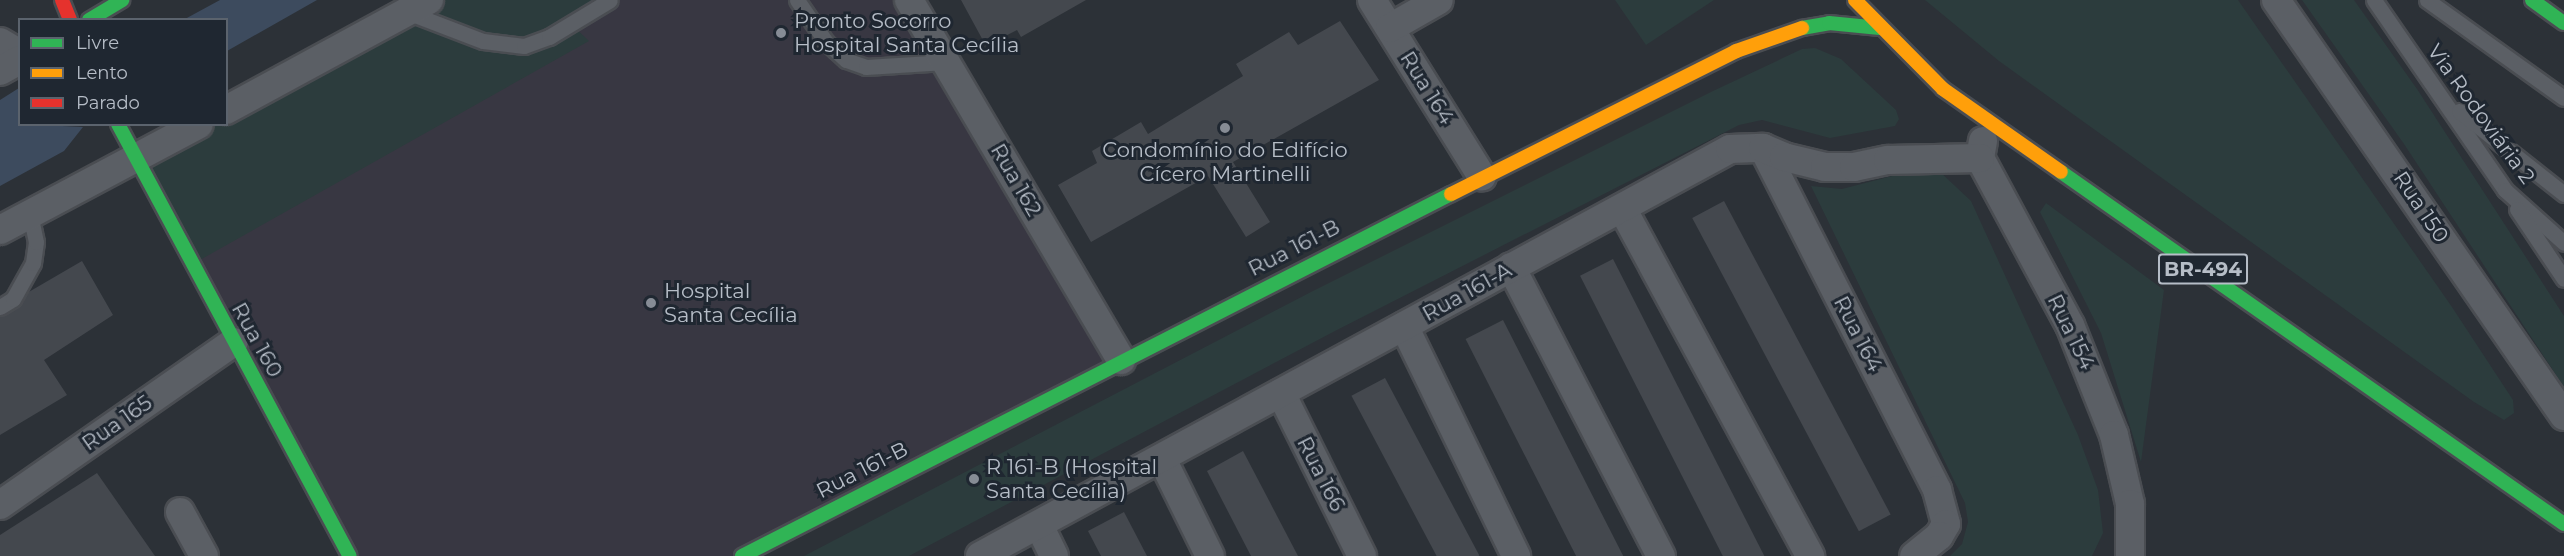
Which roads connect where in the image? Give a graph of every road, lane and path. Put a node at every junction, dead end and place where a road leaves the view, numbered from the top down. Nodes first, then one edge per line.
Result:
1 (62, 0) edge
2 (123, 0) edge
3 (610, 0) edge
4 (797, 0) edge
5 (909, 0) edge
6 (1372, 0) edge
7 (1439, 0) edge
8 (1855, 0) edge
9 (2276, 0) edge
10 (2374, 0) edge
11 (2427, 0) edge
12 (2532, 0) edge
13 (418, 6) edge
14 (69, 18) edge
15 (92, 18) edge
16 (2564, 23) edge
17 (1390, 28) junction
18 (1880, 28) junction
19 (0, 42) edge
20 (18, 53) edge
21 (18, 61) edge
22 (946, 62) junction
23 (0, 71) edge
24 (2564, 98) edge
25 (2447, 102) junction
26 (228, 109) edge
27 (1986, 119) junction
28 (119, 126) edge
29 (194, 126) edge
30 (1763, 148) junction
31 (131, 152) junction
32 (1980, 158) junction
33 (1482, 177) junction
34 (2505, 190) junction
35 (2564, 194) edge
36 (1622, 208) junction
37 (30, 214) junction
38 (0, 230) edge
39 (2564, 243) edge
40 (1511, 267) junction
41 (2564, 279) edge
42 (0, 308) edge
43 (1404, 326) junction
44 (234, 342) junction
45 (1121, 360) junction
46 (1281, 393) junction
47 (2564, 416) edge
48 (1162, 459) junction
49 (0, 505) edge
50 (180, 512) dead end
51 (2564, 524) edge
52 (1039, 525) junction
53 (204, 556) edge
54 (350, 556) edge
55 (742, 556) edge
56 (980, 556) edge
57 (1054, 556) edge
58 (1210, 556) edge
59 (1362, 556) edge
60 (1516, 556) edge
61 (1661, 556) edge
62 (1810, 556) edge
63 (1914, 556) edge
64 (2130, 556) edge

1 - 14 street
2 - 15 street
3 - 13 lane
4 - 22 lane
5 - 22 street, Rua 162
6 - 17 street, Rua 164
7 - 17 street
8 - 18 street, BR-494
9 - 47 street, Rua 150
10 - 25 lane, Via Rodoviária 2
11 - 24 lane
12 - 16 street
13 - 26 street
17 - 33 street, Rua 164
18 - 27 street, BR-494
18 - 33 street, Rua 161-B
19 - 20 street
21 - 23 street
22 - 45 street, Rua 162
25 - 34 lane, Via Rodoviária 2
25 - 35 lane
27 - 32 street
27 - 51 street, BR-494
28 - 31 street, Rua 160
29 - 31 street
30 - 32 street, Rua 161-A
30 - 36 street, Rua 161-A
30 - 63 street, Rua 164
31 - 37 street
31 - 44 street, Rua 160
32 - 64 street, Rua 154
33 - 45 street, Rua 161-B
34 - 39 lane, Via Rodoviária 2
34 - 41 lane
36 - 40 street, Rua 161-A
36 - 62 street
37 - 38 street
37 - 42 lane
40 - 43 street, Rua 161-A
40 - 61 street
43 - 46 street, Rua 161-A
43 - 60 street
44 - 49 street, Rua 165
44 - 54 street, Rua 160
45 - 55 street, Rua 161-B
46 - 48 street, Rua 161-A
46 - 59 street, Rua 166
48 - 52 street, Rua 161-A
48 - 58 street
50 - 53 street
52 - 56 street, Rua 161-A
52 - 57 street

